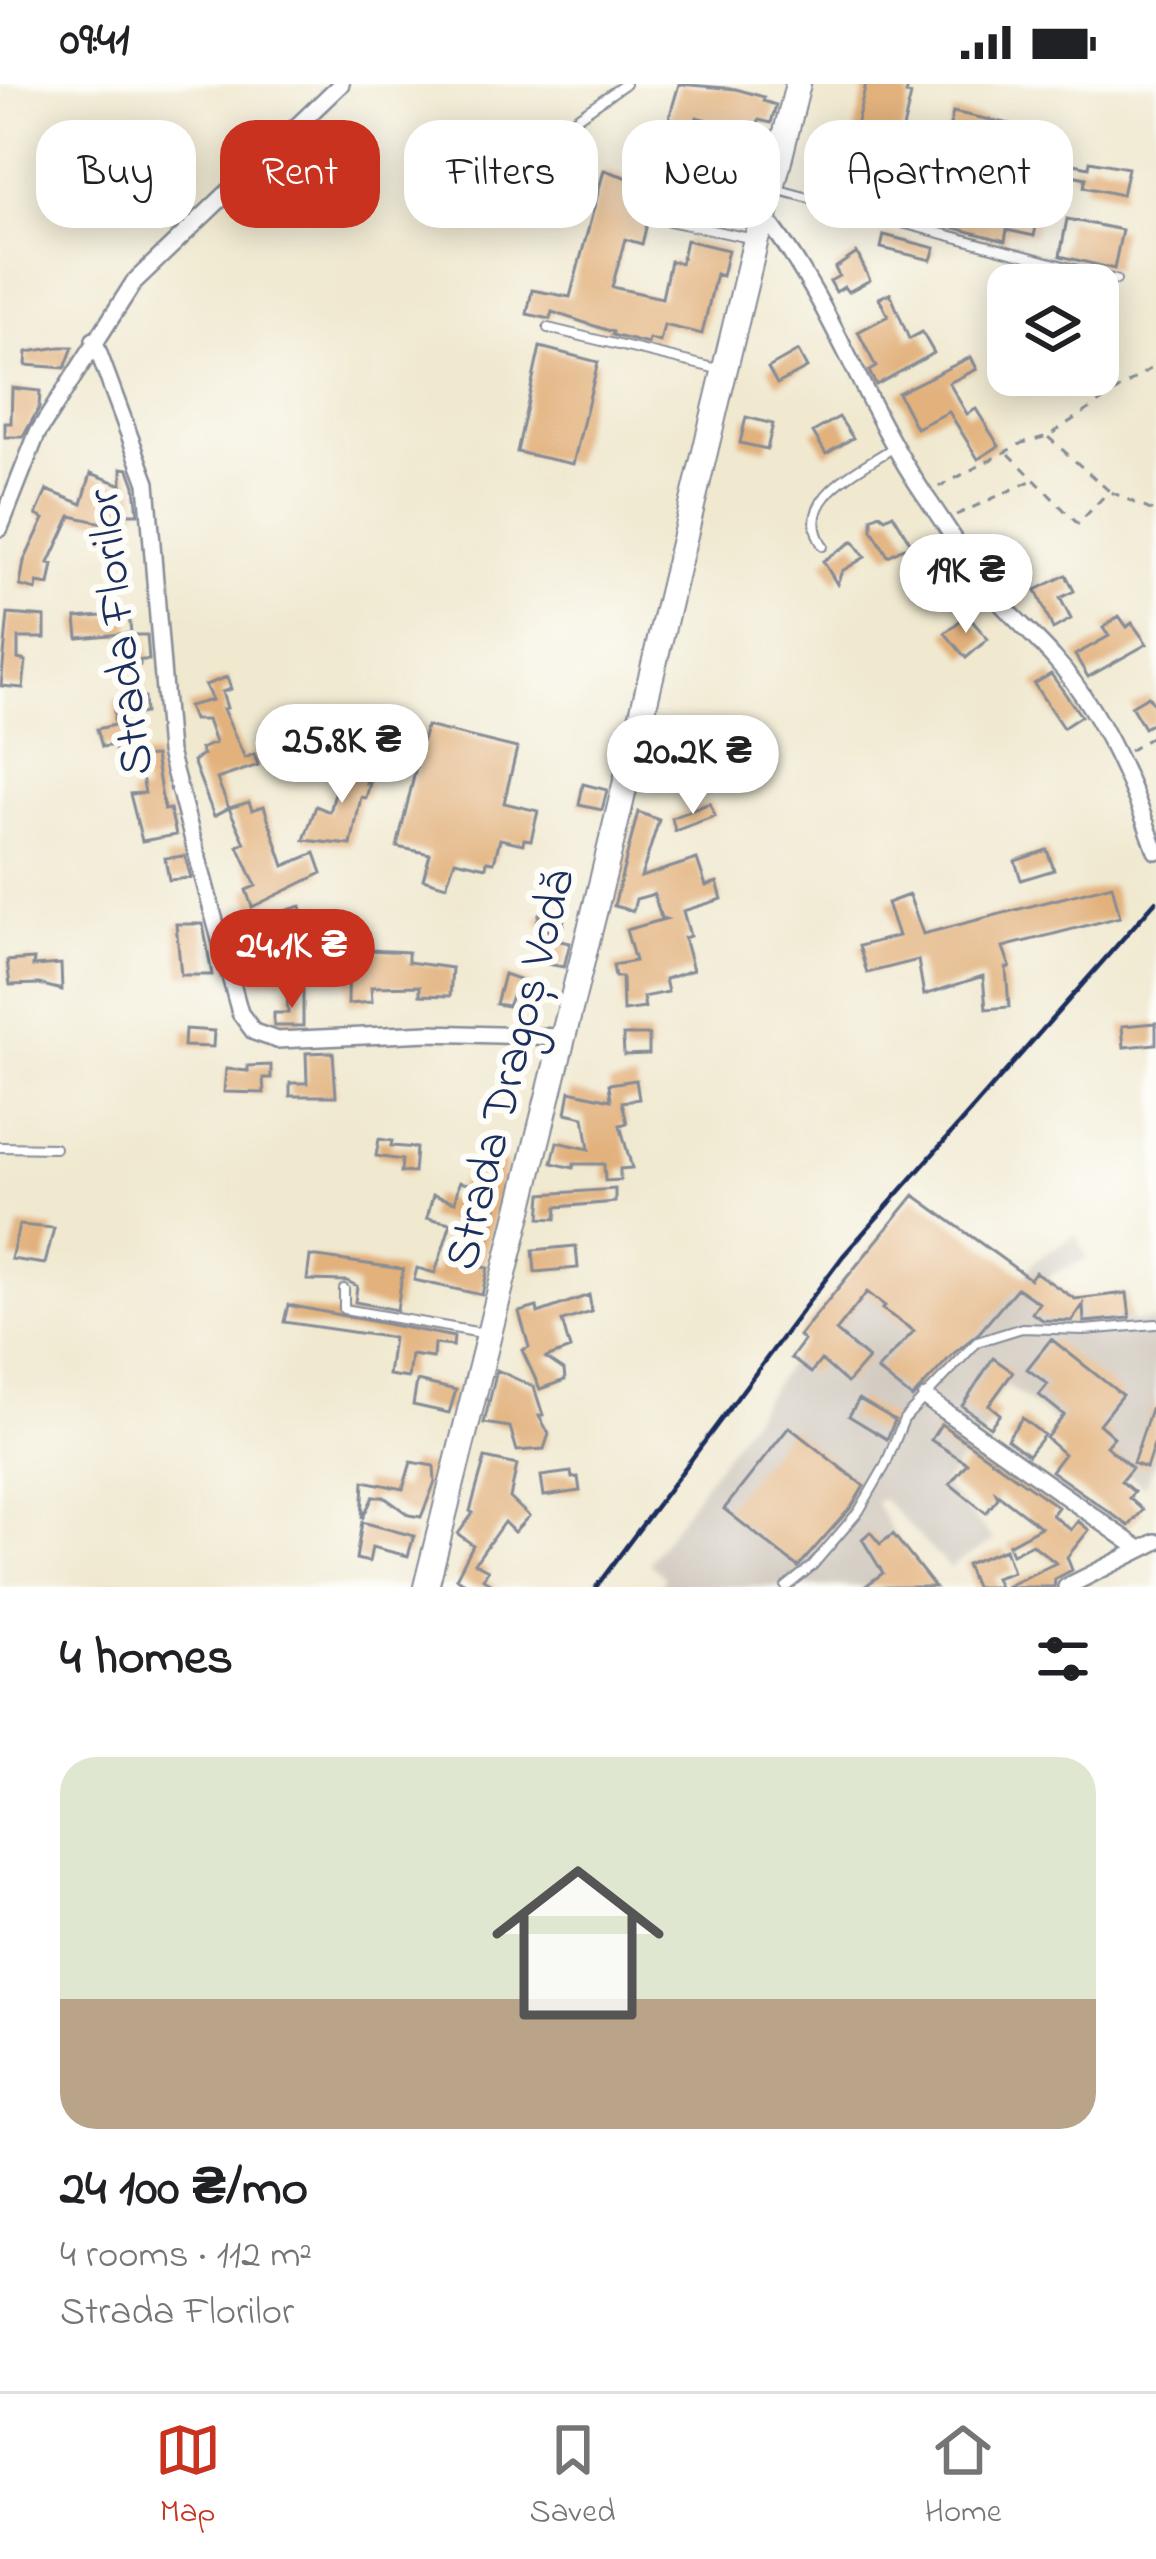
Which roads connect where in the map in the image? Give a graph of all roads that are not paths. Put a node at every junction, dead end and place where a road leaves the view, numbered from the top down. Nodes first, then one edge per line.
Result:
1 (341, 84) edge
2 (625, 84) edge
3 (798, 84) edge
4 (573, 120) edge
5 (780, 156) edge
6 (780, 190) edge
7 (760, 228) joint
8 (1056, 264) edge
9 (548, 328) dead end
10 (94, 340) junction
11 (725, 371) junction
12 (895, 446) junction
13 (0, 528) edge
14 (823, 546) dead end
15 (1156, 851) edge
16 (563, 1037) junction
17 (0, 1147) edge
18 (55, 1148) dead end
19 (344, 1289) dead end
20 (1156, 1324) edge
21 (490, 1334) junction
22 (926, 1398) junction
23 (1148, 1545) edge
24 (426, 1587) edge
25 (786, 1587) edge
26 (1066, 1587) edge

1 - 10 street
2 - 4 lane
3 - 5 main road, Strada Dragoș Vodă
6 - 8 lane
7 - 11 main road, Strada Dragoș Vodă
7 - 12 street
9 - 11 lane
10 - 13 street
10 - 16 street, Strada Florilor
11 - 16 main road, Strada Dragoș Vodă
12 - 14 lane
12 - 15 street
16 - 21 main road, Strada Dragoș Vodă
17 - 18 lane
19 - 21 lane
20 - 22 lane
21 - 24 main road, Strada Dragoș Vodă
22 - 23 street
22 - 25 lane
23 - 26 street

